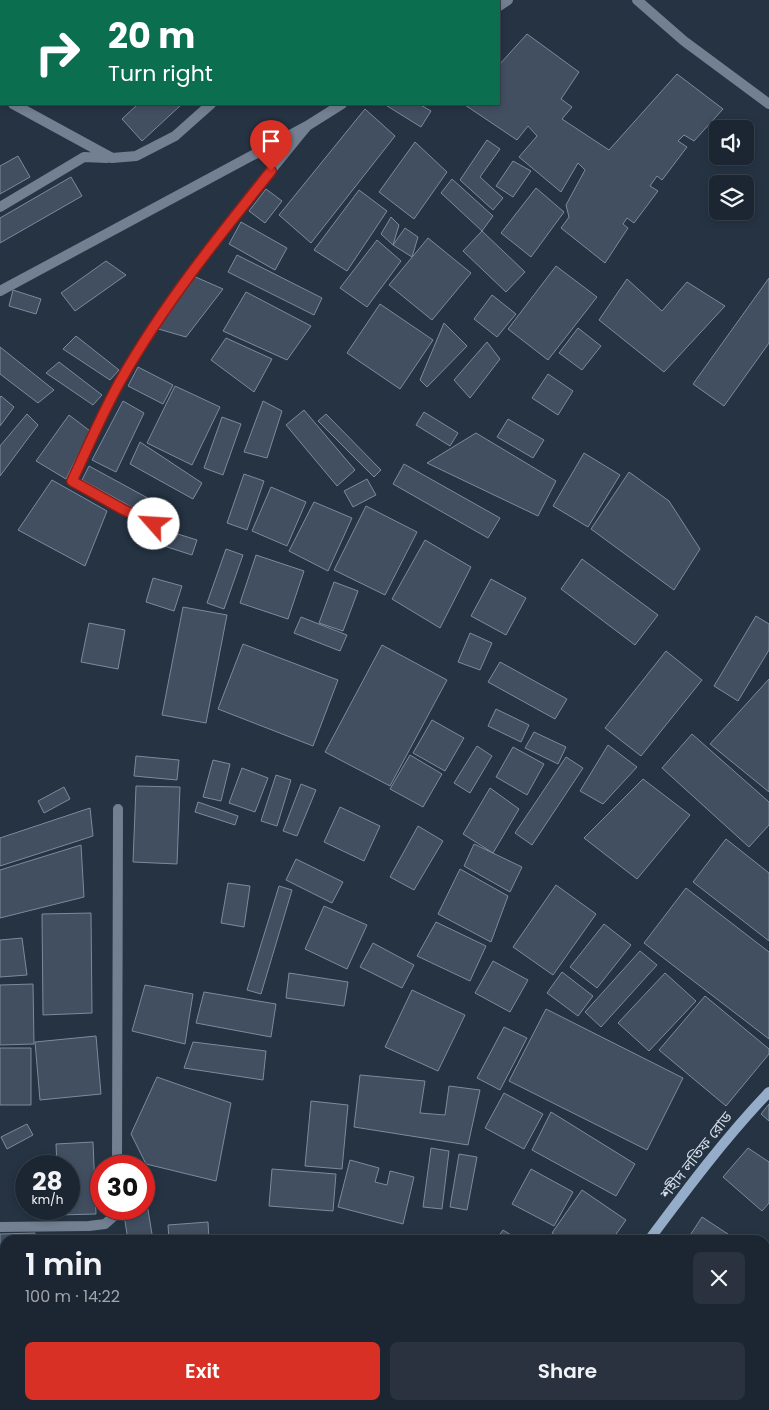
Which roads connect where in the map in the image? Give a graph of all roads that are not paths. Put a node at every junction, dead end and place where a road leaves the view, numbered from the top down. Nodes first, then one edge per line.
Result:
1 (638, 0) edge
2 (769, 104) edge
3 (15, 105) edge
4 (210, 105) edge
5 (340, 105) edge
6 (306, 126) junction
7 (112, 158) junction
8 (0, 207) edge
9 (0, 291) edge
10 (154, 524) dead end
11 (118, 809) dead end
12 (769, 1092) edge
13 (117, 1155) edge
14 (109, 1220) edge
15 (0, 1227) edge
16 (654, 1235) edge

1 - 2 street
3 - 7 street
4 - 7 street
5 - 6 street
6 - 9 street
6 - 10 street
7 - 8 street
11 - 13 street
12 - 16 street, শহীদ লতিফ রোড
14 - 15 street

